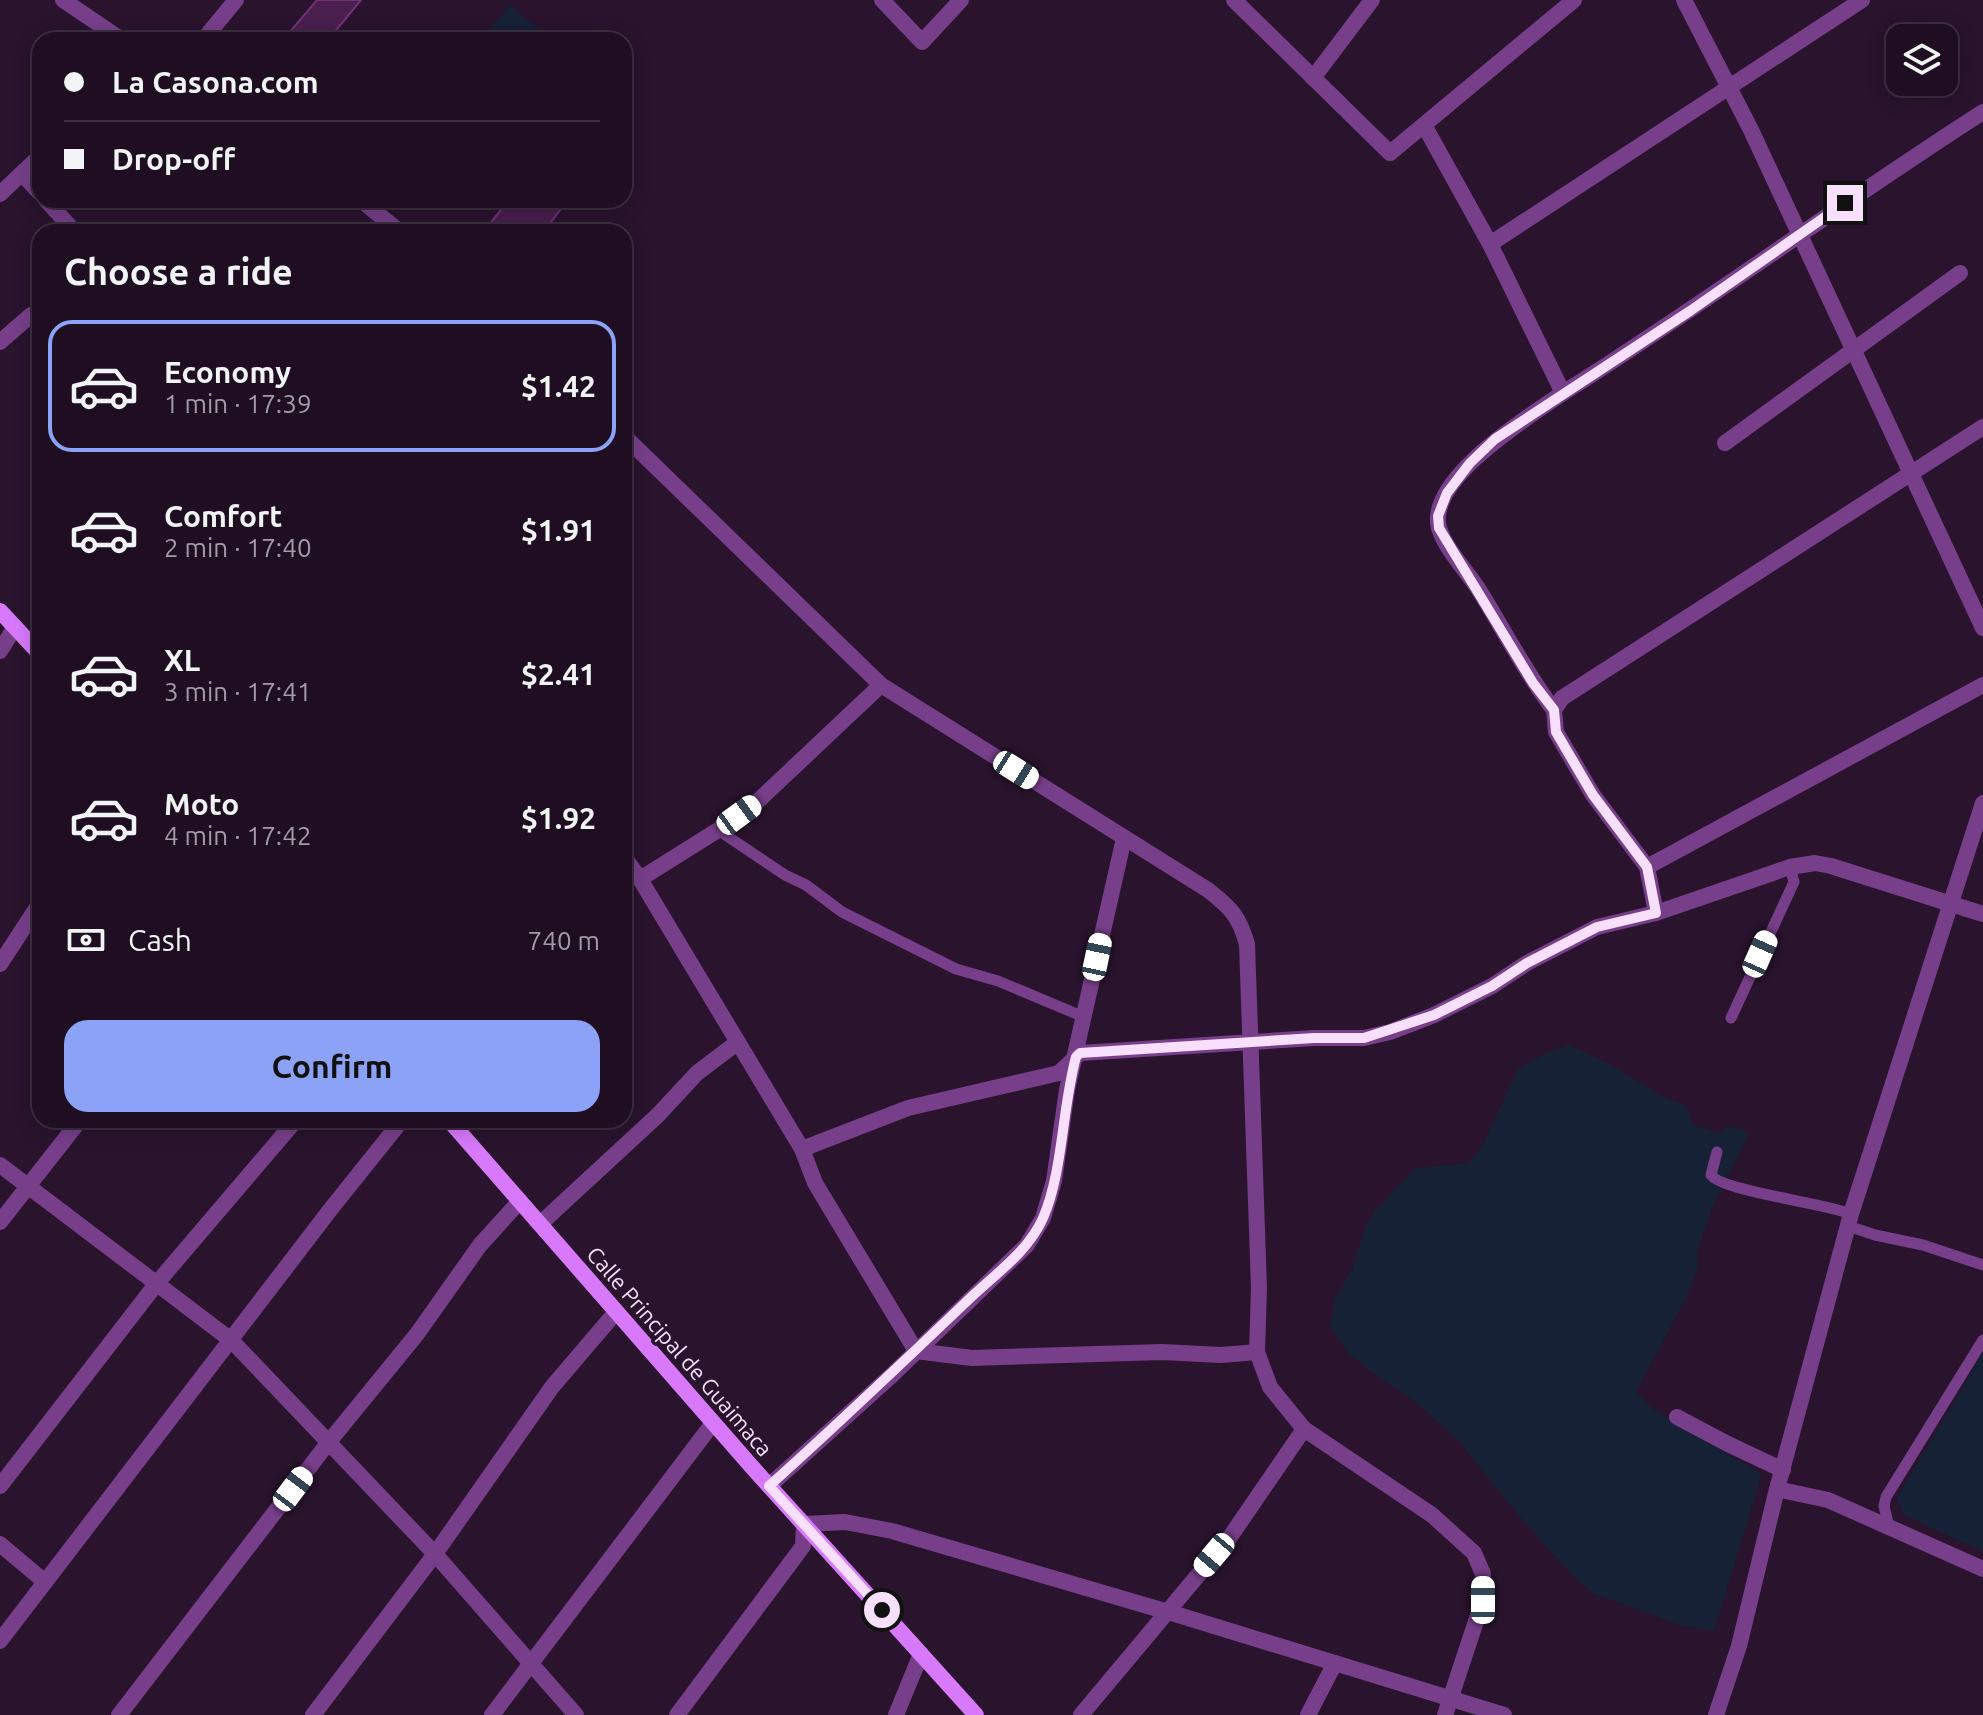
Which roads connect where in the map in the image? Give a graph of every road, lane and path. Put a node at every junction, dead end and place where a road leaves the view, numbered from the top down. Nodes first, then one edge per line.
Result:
1 (63, 0) edge
2 (236, 0) edge
3 (882, 0) edge
4 (961, 0) edge
5 (1234, 0) edge
6 (1372, 0) edge
7 (1574, 0) edge
8 (1684, 0) edge
9 (1862, 0) edge
10 (110, 32) edge
11 (210, 32) edge
12 (1313, 78) junction
13 (1730, 86) junction
14 (1983, 112) edge
15 (1424, 125) junction
16 (32, 164) edge
17 (22, 174) junction
18 (32, 185) edge
19 (0, 194) edge
20 (53, 208) edge
21 (371, 208) edge
22 (68, 224) edge
23 (390, 224) edge
24 (1798, 234) junction
25 (1490, 244) junction
26 (1960, 273) dead end
27 (31, 315) dead end
28 (0, 342) edge
29 (1853, 350) junction
30 (1563, 393) junction
31 (1983, 427) edge
32 (1725, 443) dead end
33 (632, 444) edge
34 (1910, 473) junction
35 (0, 611) edge
36 (15, 627) junction
37 (1983, 628) edge
38 (32, 645) edge
39 (0, 651) edge
40 (881, 685) junction
41 (1983, 685) edge
42 (1554, 710) junction
43 (1983, 803) edge
44 (718, 830) junction
45 (1124, 838) junction
46 (1647, 867) junction
47 (1790, 867) junction
48 (633, 877) edge
49 (1950, 902) junction
50 (1656, 913) junction
51 (1983, 914) edge
52 (32, 915) edge
53 (0, 964) edge
54 (1084, 1017) junction
55 (1731, 1018) dead end
56 (738, 1042) junction
57 (1250, 1043) junction
58 (1076, 1057) junction
59 (74, 1128) edge
60 (289, 1128) edge
61 (396, 1128) edge
62 (456, 1128) edge
63 (802, 1149) junction
64 (1717, 1152) dead end
65 (0, 1165) edge
66 (27, 1186) junction
67 (520, 1201) junction
68 (1850, 1220) junction
69 (0, 1222) edge
70 (540, 1224) junction
71 (1983, 1265) edge
72 (157, 1283) junction
73 (616, 1312) junction
74 (231, 1340) junction
75 (1983, 1340) edge
76 (916, 1351) junction
77 (1257, 1352) junction
78 (1677, 1417) dead end
79 (713, 1423) junction
80 (1304, 1429) junction
81 (328, 1443) junction
82 (1783, 1470) junction
83 (0, 1486) edge
84 (769, 1486) junction
85 (1777, 1489) junction
86 (804, 1524) junction
87 (1889, 1527) junction
88 (0, 1544) edge
89 (435, 1554) junction
90 (1983, 1569) edge
91 (45, 1582) junction
92 (1167, 1612) junction
93 (0, 1641) edge
94 (921, 1654) junction
95 (1335, 1663) junction
96 (531, 1664) junction
97 (1451, 1699) junction
98 (119, 1715) edge
99 (313, 1715) edge
100 (492, 1715) edge
101 (576, 1715) edge
102 (677, 1715) edge
103 (896, 1715) edge
104 (976, 1715) edge
105 (1081, 1715) edge
106 (1308, 1715) edge
107 (1445, 1715) edge
108 (1504, 1715) edge
109 (1716, 1715) edge

1 - 10 street
2 - 11 street
3 - 4 street
5 - 12 street
6 - 12 street
7 - 15 street
8 - 13 street
9 - 13 street
12 - 15 street
13 - 24 street
13 - 25 street
14 - 24 street
15 - 25 street
16 - 17 street
17 - 18 street
17 - 19 street
20 - 22 street
21 - 23 street
24 - 29 street
24 - 30 street
25 - 30 street
26 - 29 street
27 - 28 street
29 - 32 street
29 - 34 street
30 - 42 street
31 - 34 street
33 - 40 street
34 - 37 street
34 - 42 street
35 - 36 main road
36 - 38 main road
36 - 39 street
40 - 44 street
40 - 45 street
41 - 46 street
42 - 46 street
43 - 49 street
44 - 48 street
44 - 54 lane
45 - 54 street
45 - 57 street
46 - 50 street
47 - 49 street
47 - 50 street
47 - 55 lane
48 - 56 street
49 - 51 street
49 - 68 street
50 - 57 street
52 - 53 street
54 - 58 street
56 - 63 street
56 - 70 street
57 - 58 street
57 - 77 street
58 - 63 street
58 - 76 street
59 - 66 street
60 - 72 street
61 - 74 street
62 - 67 main road, Calle Principal de Guaimaca
63 - 76 street
64 - 68 lane
65 - 66 street
66 - 69 street
66 - 72 street
67 - 70 main road, Calle Principal de Guaimaca
67 - 81 street
68 - 71 lane
68 - 82 street
70 - 73 main road, Calle Principal de Guaimaca
72 - 74 street
72 - 83 street
73 - 79 main road, Calle Principal de Guaimaca
73 - 89 street
74 - 81 street
74 - 91 street
75 - 87 lane
76 - 77 street
76 - 84 street
77 - 80 street
78 - 82 street
79 - 84 main road, Calle Principal de Guaimaca
79 - 96 street
80 - 92 street
80 - 97 street
81 - 89 street
81 - 98 street
82 - 85 street
84 - 86 main road, Calle Principal de Guaimaca
85 - 87 street
85 - 109 street
86 - 92 street
86 - 94 main road, Calle Principal de Guaimaca
86 - 102 street
87 - 90 street
88 - 91 street
89 - 96 street
89 - 99 street
91 - 93 street
92 - 95 street
92 - 105 street
94 - 103 street
94 - 104 main road, Calle Principal de Guaimaca
95 - 97 street
95 - 106 street
96 - 100 street
96 - 101 street
97 - 107 street
97 - 108 street

